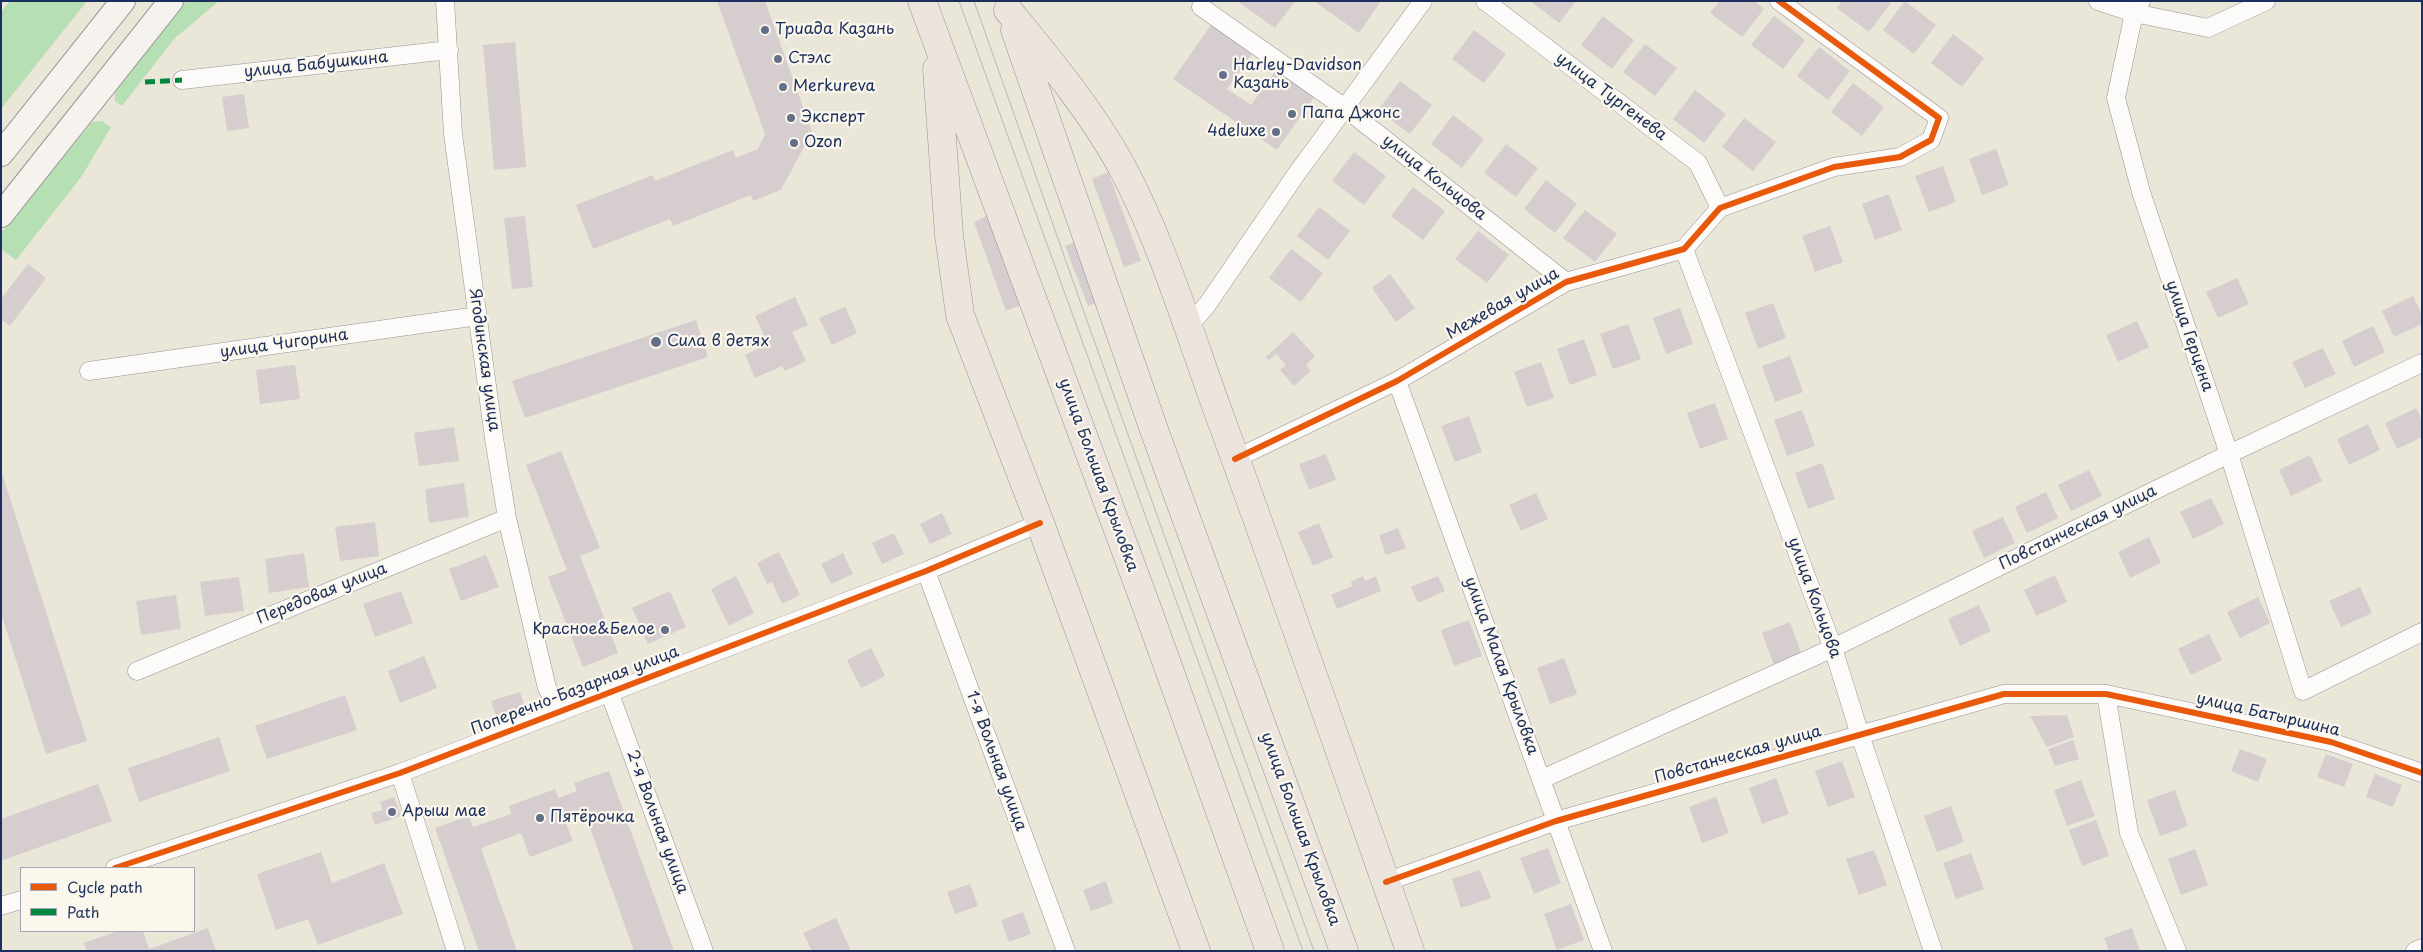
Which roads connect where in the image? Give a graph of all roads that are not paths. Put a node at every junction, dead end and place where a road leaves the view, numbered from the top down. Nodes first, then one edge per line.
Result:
1 (123, 1) edge
2 (172, 1) edge
3 (445, 1) edge
4 (922, 1) edge
5 (1423, 1) edge
6 (1485, 1) edge
7 (1779, 1) edge
8 (2098, 1) edge
9 (2266, 1) edge
10 (1006, 6) edge
11 (1201, 7) dead end
12 (2138, 7) edge
13 (935, 38) junction
14 (449, 50) junction
15 (182, 80) dead end
16 (1345, 108) junction
17 (1, 154) edge
18 (1720, 208) junction
19 (1, 215) edge
20 (1684, 249) junction
21 (1566, 282) junction
22 (478, 316) junction
23 (1187, 328) junction
24 (2422, 363) edge
25 (89, 371) dead end
26 (1397, 381) junction
27 (2229, 454) junction
28 (1235, 459) junction
29 (507, 518) junction
30 (1040, 523) junction
31 (926, 571) junction
32 (2422, 632) edge
33 (1833, 648) junction
34 (137, 671) dead end
35 (610, 694) junction
36 (2106, 694) junction
37 (560, 712) junction
38 (1860, 735) junction
39 (400, 773) junction
40 (2422, 773) edge
41 (1542, 779) junction
42 (1556, 821) junction
43 (118, 867) edge
44 (1386, 882) junction
45 (20, 900) edge
46 (1, 906) edge
47 (2422, 948) edge
48 (456, 951) edge
49 (704, 951) edge
50 (1066, 951) edge
51 (1196, 951) edge
52 (1270, 951) edge
53 (1344, 951) edge
54 (1410, 951) edge
55 (1603, 951) edge
56 (1933, 951) edge
57 (2177, 951) edge
58 (2415, 951) edge

1 - 17 main road
2 - 19 main road
3 - 14 street, Ягодинская улица
4 - 13 main road, улица Большая Крыловка
5 - 16 street
6 - 18 street, улица Тургенева
7 - 18 street
8 - 12 street
9 - 12 street
10 - 23 main road
10 - 53 main road, улица Большая Крыловка
11 - 16 street, улица Кольцова
12 - 27 street, улица Герцена
13 - 30 main road
13 - 52 main road, улица Большая Крыловка
14 - 15 street, улица Бабушкина
14 - 22 street, Ягодинская улица
16 - 21 street, улица Кольцова
16 - 23 street
18 - 20 street
20 - 21 street, Межевая улица
20 - 33 street, улица Кольцова
21 - 26 street, Межевая улица
22 - 25 street, улица Чигорина
22 - 29 street, Ягодинская улица
23 - 28 main road
24 - 27 street, Повстанческая улица
26 - 28 street, Межевая улица
26 - 41 street, улица Малая Крыловка
27 - 32 street, улица Герцена
27 - 33 street, Повстанческая улица
28 - 44 main road
29 - 34 street, Передовая улица
29 - 37 street, Ягодинская улица
30 - 31 street, Поперечно-Базарная улица
30 - 51 main road
31 - 35 street, Поперечно-Базарная улица
31 - 50 street, 1-я Вольная улица
33 - 38 street, улица Кольцова
33 - 41 street, Повстанческая улица
35 - 37 street, Поперечно-Базарная улица
35 - 49 street, 2-я Вольная улица
36 - 38 street, Повстанческая улица
36 - 40 street, улица Батыршина
36 - 57 street
37 - 39 street, Поперечно-Базарная улица
38 - 42 street, Повстанческая улица
38 - 56 street, улица Кольцова
39 - 43 street, Поперечно-Базарная улица
39 - 48 street
41 - 42 street, улица Малая Крыловка
42 - 44 street, Повстанческая улица
42 - 55 street, улица Малая Крыловка
44 - 54 main road
45 - 46 street
47 - 58 street

